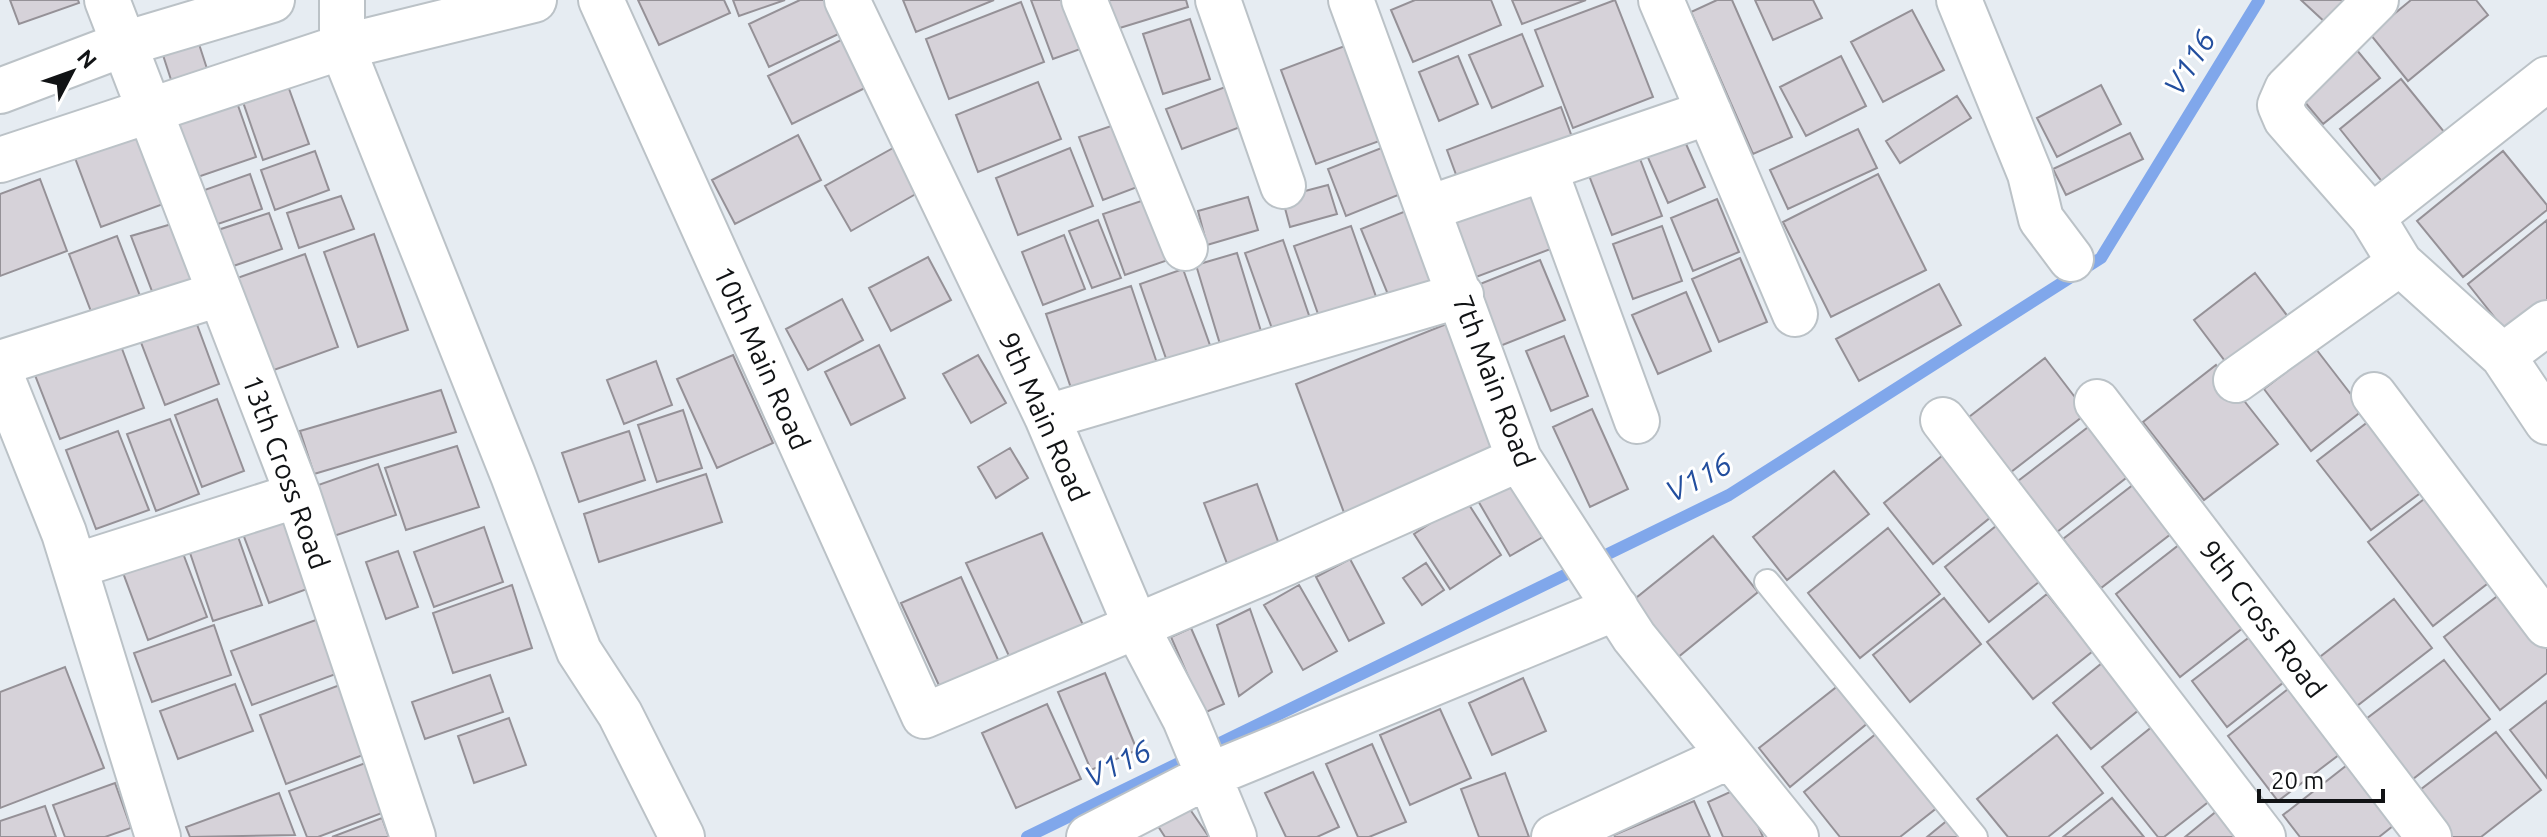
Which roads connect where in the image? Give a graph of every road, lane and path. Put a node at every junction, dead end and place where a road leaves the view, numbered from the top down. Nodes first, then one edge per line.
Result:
1 (107, 0) edge
2 (272, 0) edge
3 (342, 0) edge
4 (534, 0) edge
5 (601, 0) edge
6 (847, 0) edge
7 (1084, 0) edge
8 (1218, 0) edge
9 (1351, 0) edge
10 (1661, 0) edge
11 (1959, 0) edge
12 (2376, 0) edge
13 (124, 44) junction
14 (342, 47) junction
15 (2547, 79) edge
16 (0, 91) edge
17 (149, 111) junction
18 (1709, 112) junction
19 (0, 160) edge
20 (1545, 170) junction
21 (1283, 186) dead end
22 (1429, 208) junction
23 (2372, 217) junction
24 (1185, 248) dead end
25 (2071, 259) dead end
26 (2400, 263) junction
27 (219, 294) junction
28 (1461, 295) junction
29 (1795, 314) dead end
30 (2547, 323) edge
31 (2503, 356) junction
32 (0, 363) edge
33 (0, 373) edge
34 (2236, 380) dead end
35 (2374, 395) dead end
36 (2097, 402) dead end
37 (1047, 417) junction
38 (1943, 420) dead end
39 (1637, 421) dead end
40 (2547, 422) edge
41 (1519, 459) junction
42 (298, 495) junction
43 (75, 566) junction
44 (1767, 582) dead end
45 (1604, 589) junction
46 (1135, 624) junction
47 (2547, 625) edge
48 (1728, 757) junction
49 (1203, 760) junction
50 (158, 837) edge
51 (413, 837) edge
52 (682, 837) edge
53 (1089, 837) edge
54 (1234, 837) edge
55 (1554, 837) edge
56 (1796, 837) edge
57 (1975, 837) edge
58 (2263, 837) edge
59 (2429, 837) edge

1 - 13 street, 13th Cross Road
2 - 13 street
3 - 14 street
4 - 14 street
5 - 46 street, 10th Main Road
6 - 37 street, 9th Main Road
7 - 24 street
8 - 21 street
9 - 22 street, 7th Main Road
10 - 18 street
11 - 25 street
12 - 23 street
13 - 16 street
13 - 17 street, 13th Cross Road
14 - 17 street
14 - 52 street
15 - 23 street
17 - 19 street
17 - 27 street, 13th Cross Road
18 - 20 street
18 - 29 street
20 - 22 street
20 - 39 street
22 - 28 street, 7th Main Road
23 - 26 street
26 - 31 street
26 - 34 street
27 - 32 street
27 - 42 street, 13th Cross Road
28 - 37 street
28 - 41 street, 7th Main Road
30 - 31 street
31 - 40 street
33 - 43 street
35 - 47 street
36 - 59 street, 9th Cross Road
37 - 46 street, 9th Main Road
38 - 58 street
41 - 45 street, 7th Main Road
41 - 46 street
42 - 43 street
42 - 51 street, 13th Cross Road
43 - 50 street
44 - 57 lane
45 - 48 street, 7th Main Road
45 - 49 street
46 - 49 street, 9th Main Road
48 - 55 street
48 - 56 street, 7th Main Road
49 - 53 street
49 - 54 street, 9th Main Road

